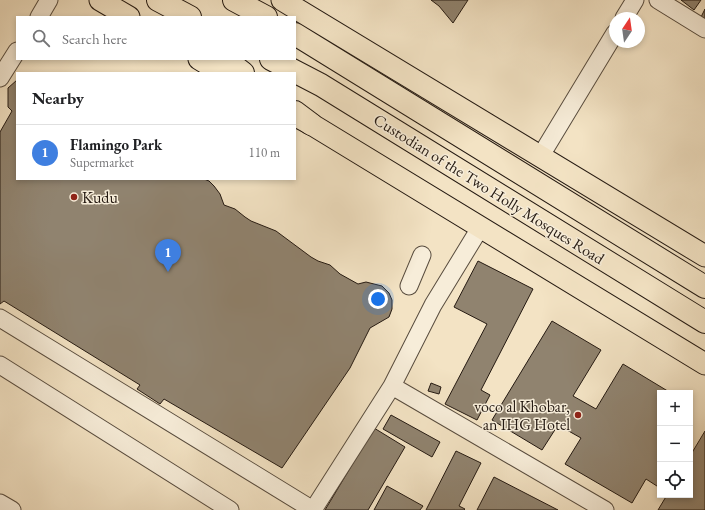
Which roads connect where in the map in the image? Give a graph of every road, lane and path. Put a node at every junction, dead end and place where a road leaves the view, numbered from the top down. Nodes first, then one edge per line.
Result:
1 (49, 0) edge
2 (100, 0) edge
3 (147, 0) edge
4 (158, 0) edge
5 (234, 0) edge
6 (240, 0) edge
7 (282, 0) edge
8 (635, 0) edge
9 (658, 0) edge
10 (628, 12) edge
11 (264, 15) edge
12 (40, 16) edge
13 (127, 16) edge
14 (168, 16) edge
15 (188, 16) edge
16 (705, 29) edge
17 (296, 35) edge
18 (609, 43) edge
19 (16, 53) edge
20 (201, 60) edge
21 (226, 60) edge
22 (273, 60) edge
23 (220, 72) edge
24 (243, 72) edge
25 (296, 72) edge
26 (296, 72) edge
27 (0, 78) edge
28 (300, 117) edge
29 (540, 156) junction
30 (480, 228) junction
31 (422, 255) dead end
32 (705, 256) edge
33 (409, 286) dead end
34 (705, 288) edge
35 (0, 318) edge
36 (705, 322) edge
37 (705, 364) edge
38 (0, 365) edge
39 (392, 386) junction
40 (0, 503) edge
41 (12, 510) edge
42 (230, 510) edge
43 (313, 510) edge
44 (606, 510) edge

1 - 12 street
2 - 13 main road
3 - 14 highway
4 - 15 highway
5 - 11 highway
6 - 11 highway
7 - 29 main road
8 - 10 street
9 - 16 street
17 - 34 highway, Custodian of the Two Holly Mosques Road
18 - 29 street
19 - 27 street
20 - 23 main road
21 - 24 highway
22 - 25 highway, Custodian of the Two Holly Mosques Road
26 - 36 highway, Custodian of the Two Holly Mosques Road
28 - 30 main road
29 - 32 main road
30 - 37 main road
30 - 39 street
31 - 33 street
35 - 43 street
38 - 42 street
39 - 43 street
39 - 44 street
40 - 41 street

